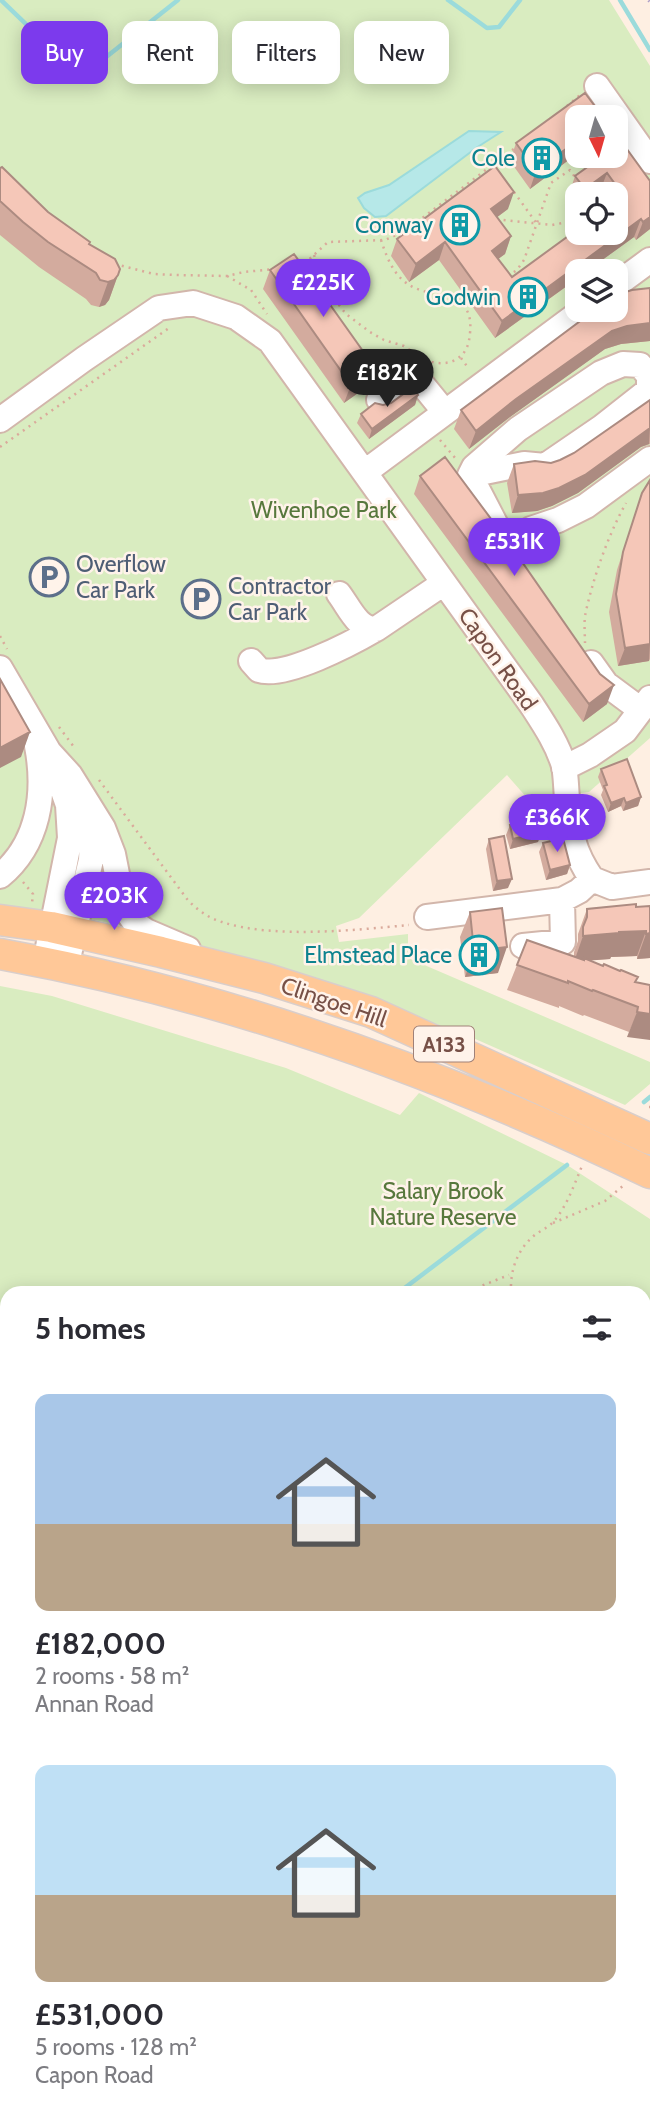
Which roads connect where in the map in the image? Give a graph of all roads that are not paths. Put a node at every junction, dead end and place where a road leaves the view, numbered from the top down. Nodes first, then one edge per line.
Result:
1 (597, 86) road end
2 (650, 161) edge
3 (650, 260) edge
4 (628, 276) edge
5 (566, 322) edge
6 (379, 400) dead end
7 (433, 415) junction
8 (0, 420) edge
9 (650, 459) edge
10 (365, 472) junction
11 (470, 475) junction
12 (510, 547) junction
13 (525, 568) edge
14 (444, 583) junction
15 (339, 594) dead end
16 (376, 629) junction
17 (581, 648) edge
18 (4, 659) edge
19 (251, 661) dead end
20 (645, 704) edge
21 (44, 723) junction
22 (49, 752) junction
23 (81, 768) junction
24 (564, 768) junction
25 (0, 876) edge
26 (592, 879) junction
27 (650, 882) edge
28 (562, 900) junction
29 (427, 917) road end
30 (0, 920) edge
31 (63, 929) junction
32 (523, 946) edge
33 (0, 954) edge
34 (55, 964) junction
35 (264, 978) junction
36 (650, 1139) edge
37 (639, 1177) edge

1 - 2 street
3 - 4 street
5 - 7 street
6 - 7 street
7 - 10 street
8 - 10 street, Capon Road
9 - 12 street
10 - 14 street, Capon Road
11 - 11 street
11 - 12 street
12 - 13 street
14 - 16 street
14 - 24 street, Capon Road
15 - 16 street
16 - 19 street
17 - 20 street
18 - 21 street
20 - 24 street
21 - 22 street
21 - 25 street
22 - 23 street
22 - 31 street
23 - 31 street
23 - 35 street
24 - 26 street, Capon Road
26 - 27 street
26 - 28 street
28 - 29 street
28 - 32 street
30 - 31 main road, Clingoe Hill / A133
31 - 34 street
31 - 35 main road, Clingoe Hill / A133
33 - 34 main road, Clingoe Hill / A133
34 - 37 main road, Clingoe Hill / A133
35 - 36 main road, Clingoe Hill / A133

